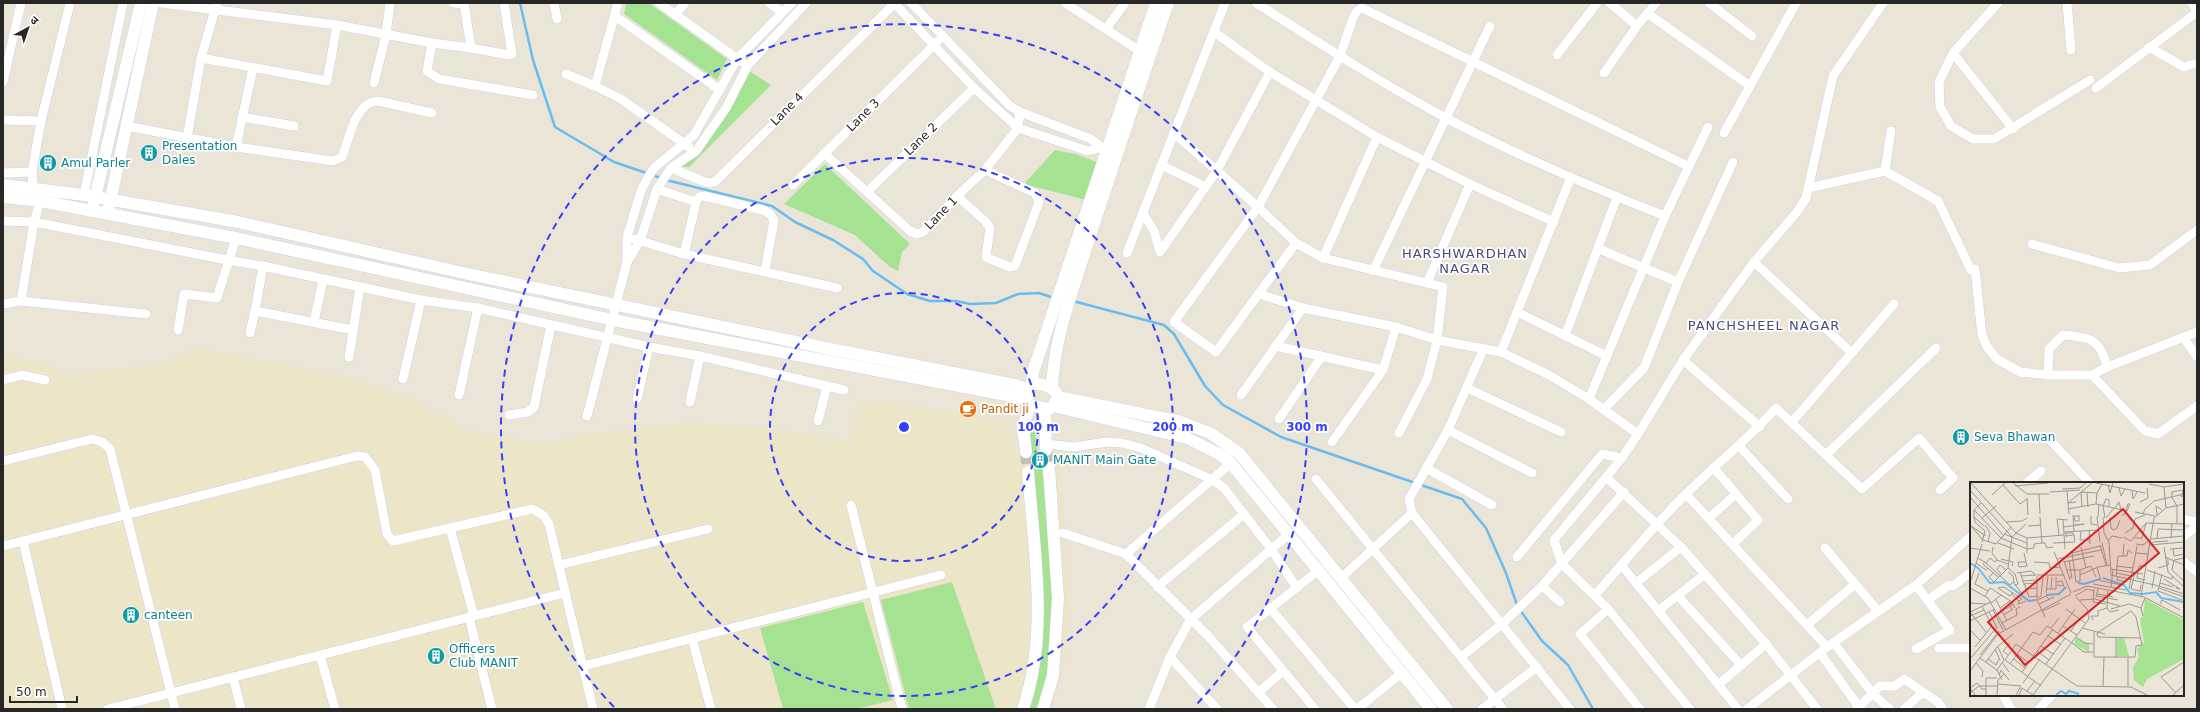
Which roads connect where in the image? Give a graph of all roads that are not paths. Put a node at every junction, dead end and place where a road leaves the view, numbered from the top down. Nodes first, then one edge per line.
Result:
1 (22, 3) edge
2 (70, 3) edge
3 (123, 3) edge
4 (141, 3) edge
5 (153, 3) edge
6 (160, 3) edge
7 (390, 3) edge
8 (453, 3) edge
9 (504, 3) edge
10 (554, 3) edge
11 (618, 3) edge
12 (659, 3) edge
13 (685, 3) edge
14 (769, 3) edge
15 (792, 3) edge
16 (806, 3) edge
17 (894, 3) edge
18 (911, 3) edge
19 (1065, 3) edge
20 (1125, 3) edge
21 (1156, 3) edge
22 (1168, 3) edge
23 (1224, 3) edge
24 (1256, 3) edge
25 (1597, 3) edge
26 (1610, 3) edge
27 (1656, 3) edge
28 (1709, 3) edge
29 (1796, 3) edge
30 (1883, 3) edge
31 (1998, 3) edge
32 (2067, 3) edge
33 (2192, 3) edge
34 (464, 4) edge
35 (216, 7) edge
36 (2197, 11) edge
37 (782, 12) junction
38 (1647, 13) junction
39 (676, 15) junction
40 (615, 16) junction
41 (557, 19) dead end
42 (337, 26) junction
43 (1490, 26) dead end
44 (1637, 26) junction
45 (1106, 29) junction
46 (1214, 32) junction
47 (386, 35) junction
48 (943, 36) junction
49 (1752, 36) dead end
50 (432, 43) junction
51 (934, 45) junction
52 (2149, 47) junction
53 (471, 48) junction
54 (1140, 50) junction
55 (2071, 50) dead end
56 (1953, 53) junction
57 (1557, 55) dead end
58 (1340, 56) junction
59 (201, 58) junction
60 (737, 59) junction
61 (1473, 62) junction
62 (2197, 63) edge
63 (748, 65) junction
64 (253, 68) junction
65 (4, 72) edge
66 (1270, 72) junction
67 (566, 74) dead end
68 (1604, 74) dead end
69 (2090, 80) dead end
70 (3, 82) edge
71 (374, 83) dead end
72 (595, 86) junction
73 (1750, 86) junction
74 (974, 88) junction
75 (2096, 88) dead end
76 (720, 90) junction
77 (533, 95) dead end
78 (1315, 98) junction
79 (1020, 112) junction
80 (432, 113) dead end
81 (242, 117) junction
82 (1446, 118) junction
83 (3, 120) edge
84 (41, 121) junction
85 (126, 126) junction
86 (294, 126) dead end
87 (1708, 126) dead end
88 (1018, 128) junction
89 (2013, 129) junction
90 (1891, 131) dead end
91 (1174, 133) junction
92 (1724, 133) dead end
93 (1377, 137) junction
94 (187, 138) junction
95 (685, 144) junction
96 (236, 147) junction
97 (696, 151) junction
98 (1107, 151) junction
99 (824, 153) junction
100 (1426, 161) junction
101 (1733, 162) dead end
102 (1161, 166) junction
103 (1688, 166) junction
104 (985, 170) junction
105 (669, 171) junction
106 (1885, 171) junction
107 (3, 172) edge
108 (32, 172) junction
109 (1216, 172) junction
110 (1571, 177) junction
111 (1470, 184) junction
112 (3, 185) edge
113 (792, 185) dead end
114 (658, 187) junction
115 (1206, 187) junction
116 (1808, 188) junction
117 (868, 192) junction
118 (39, 193) junction
119 (957, 196) junction
120 (3, 197) edge
121 (89, 197) junction
122 (1617, 197) junction
123 (110, 201) junction
124 (696, 202) junction
125 (1258, 207) junction
126 (93, 211) junction
127 (1143, 213) junction
128 (109, 214) junction
129 (1665, 216) junction
130 (3, 221) edge
131 (34, 222) junction
132 (1554, 222) junction
133 (2197, 230) edge
134 (627, 237) junction
135 (236, 238) junction
136 (640, 241) junction
137 (1296, 243) junction
138 (2032, 244) dead end
139 (1600, 249) junction
140 (1128, 252) dead end
141 (684, 254) junction
142 (1324, 258) junction
143 (228, 260) junction
144 (627, 262) junction
145 (1754, 262) junction
146 (263, 266) junction
147 (1643, 266) junction
148 (764, 271) junction
149 (1373, 271) junction
150 (323, 280) junction
151 (1678, 282) junction
152 (1427, 284) junction
153 (360, 287) junction
154 (837, 288) dead end
155 (1259, 294) junction
156 (421, 300) junction
157 (21, 301) junction
158 (3, 304) edge
159 (616, 304) junction
160 (1894, 304) dead end
161 (478, 308) junction
162 (1302, 308) junction
163 (255, 311) junction
164 (1060, 312) junction
165 (1516, 312) junction
166 (146, 314) dead end
167 (613, 320) junction
168 (314, 322) junction
169 (551, 325) junction
170 (1396, 327) junction
171 (178, 330) dead end
172 (353, 330) junction
173 (2197, 332) edge
174 (250, 333) dead end
175 (1565, 336) junction
176 (607, 337) junction
177 (2183, 337) junction
178 (1437, 340) junction
179 (1276, 346) junction
180 (649, 347) junction
181 (1936, 348) dead end
182 (1484, 350) junction
183 (1501, 352) junction
184 (1852, 352) junction
185 (700, 356) junction
186 (1322, 356) junction
187 (1607, 356) junction
188 (349, 357) dead end
189 (2197, 357) edge
190 (1683, 360) junction
191 (2107, 367) junction
192 (1383, 370) junction
193 (2048, 375) junction
194 (2092, 375) junction
195 (403, 379) dead end
196 (3, 380) edge
197 (45, 380) dead end
198 (827, 386) junction
199 (1467, 388) junction
200 (844, 390) dead end
201 (1029, 394) junction
202 (459, 395) dead end
203 (1241, 395) dead end
204 (637, 399) dead end
205 (1589, 399) junction
206 (1052, 400) junction
207 (690, 402) dead end
208 (2197, 406) edge
209 (1604, 409) junction
210 (509, 415) dead end
211 (587, 416) dead end
212 (1279, 419) dead end
213 (818, 421) dead end
214 (1792, 422) junction
215 (1760, 427) junction
216 (1448, 430) junction
217 (1561, 432) dead end
218 (1399, 433) dead end
219 (1638, 434) junction
220 (2050, 440) dead end
221 (1332, 442) dead end
222 (1739, 446) junction
223 (1046, 448) joint
224 (1026, 452) tunnel mouth
225 (1826, 456) junction
226 (1622, 458) junction
227 (3, 461) edge
228 (1231, 463) junction
229 (1048, 468) tunnel mouth
230 (1714, 468) junction
231 (1425, 470) junction
232 (2040, 471) dead end
233 (1028, 472) tunnel mouth
234 (1532, 473) dead end
235 (1606, 477) junction
236 (1316, 479) dead end
237 (1213, 480) junction
238 (2028, 482) edge
239 (2089, 482) edge
240 (1940, 490) dead end
241 (1624, 492) junction
242 (1686, 494) junction
243 (1736, 494) junction
244 (1788, 499) dead end
245 (851, 505) dead end
246 (1492, 505) dead end
247 (1412, 513) junction
248 (126, 514) junction
249 (1244, 514) junction
250 (1709, 518) junction
251 (2184, 519) edge
252 (2197, 522) edge
253 (1657, 523) junction
254 (2197, 526) edge
255 (450, 528) junction
256 (708, 529) dead end
257 (1063, 533) dead end
258 (1289, 534) junction
259 (2184, 536) edge
260 (1970, 537) edge
261 (23, 541) junction
262 (1732, 544) junction
263 (3, 546) edge
264 (1681, 547) junction
265 (1825, 548) dead end
266 (1271, 549) junction
267 (1374, 550) junction
268 (1126, 554) junction
269 (1517, 557) dead end
270 (2184, 562) edge
271 (1562, 564) junction
272 (559, 566) junction
273 (1622, 566) junction
274 (1318, 570) junction
275 (2196, 570) edge
276 (1970, 573) edge
277 (1705, 574) junction
278 (941, 575) dead end
279 (1341, 578) junction
280 (1636, 583) junction
281 (1855, 584) junction
282 (1542, 586) junction
283 (1916, 586) junction
284 (1157, 587) junction
285 (1297, 588) junction
286 (873, 592) junction
287 (565, 593) junction
288 (1595, 595) junction
289 (1678, 596) junction
290 (1928, 600) junction
291 (1560, 602) dead end
292 (1270, 608) junction
293 (1608, 609) junction
294 (1658, 611) junction
295 (1878, 612) junction
296 (472, 616) junction
297 (1190, 620) junction
298 (1502, 624) junction
299 (1807, 625) junction
300 (692, 638) junction
301 (1766, 644) junction
302 (1831, 645) junction
303 (1939, 648) dead end
304 (1970, 648) edge
305 (1916, 649) dead end
306 (1820, 653) junction
307 (320, 655) junction
308 (1170, 657) junction
309 (1461, 657) junction
310 (1741, 665) junction
311 (583, 666) junction
312 (1537, 667) junction
313 (1283, 671) junction
314 (1402, 673) junction
315 (1790, 675) junction
316 (232, 677) junction
317 (1719, 684) junction
318 (1259, 692) junction
319 (1924, 692) junction
320 (171, 693) junction
321 (1873, 694) junction
322 (2004, 696) edge
323 (2051, 696) edge
324 (1495, 699) junction
325 (1813, 707) edge
326 (899, 708) edge
327 (1687, 708) edge
328 (1858, 708) edge
329 (62, 709) edge
330 (108, 709) edge
331 (175, 709) edge
332 (241, 709) edge
333 (335, 709) edge
334 (492, 709) edge
335 (593, 709) edge
336 (711, 709) edge
337 (1023, 709) edge
338 (1043, 709) edge
339 (1149, 709) edge
340 (1217, 709) edge
341 (1273, 709) edge
342 (1315, 709) edge
343 (1356, 709) edge
344 (1431, 709) edge
345 (1447, 709) edge
346 (1482, 709) edge
347 (1503, 709) edge
348 (1570, 709) edge
349 (1640, 709) edge
350 (1738, 709) edge
351 (1747, 709) edge
352 (1890, 709) edge
353 (1904, 709) edge
354 (1943, 709) edge
355 (2011, 709) edge
356 (2039, 709) edge

1 - 65 street
2 - 84 street
3 - 121 street
4 - 121 main road
5 - 85 main road
6 - 35 street
7 - 47 street
8 - 34 street
9 - 53 street
10 - 41 street
11 - 40 street
12 - 39 street
13 - 39 street
14 - 37 street
15 - 37 street
16 - 63 street
17 - 51 street
17 - 105 street, Lane 4
18 - 48 street
19 - 45 street
20 - 45 street
21 - 54 main road
22 - 98 main road
23 - 46 street
24 - 58 street
25 - 57 street
26 - 44 street
27 - 38 street
28 - 49 street
29 - 73 street
30 - 116 street
31 - 56 street
32 - 55 street
33 - 36 street
34 - 53 street
35 - 42 street
35 - 59 street
36 - 52 street
37 - 60 street
38 - 44 street
38 - 73 street
39 - 60 street
40 - 72 street
40 - 76 street
42 - 47 street
42 - 64 street
43 - 61 street
44 - 68 street
45 - 54 street
46 - 66 street
46 - 91 street
47 - 50 street
47 - 71 street
48 - 51 street, Lane 3
48 - 79 street
50 - 53 street
50 - 77 street
51 - 74 street
51 - 99 street, Lane 3
52 - 62 street
52 - 75 street
54 - 98 main road
56 - 89 street
56 - 89 street
58 - 61 street
58 - 78 street
58 - 82 street
59 - 64 street
59 - 94 street
60 - 63 street
60 - 76 street
61 - 82 street
61 - 103 street
63 - 97 street
64 - 81 street
65 - 70 street
66 - 78 street
66 - 109 street
67 - 72 street
69 - 89 street
72 - 95 street
73 - 92 street
74 - 88 street
74 - 117 street, Lane 2
76 - 95 street
78 - 93 street
78 - 125 street
79 - 88 street
79 - 98 street
80 - 96 street
81 - 86 street
81 - 96 street
82 - 100 street
82 - 110 street
83 - 84 street
84 - 108 street
85 - 94 street
85 - 123 main road
87 - 103 street
88 - 98 street
88 - 104 street, Lane 1
90 - 106 street
91 - 102 street
91 - 109 street
93 - 100 street
93 - 142 street
94 - 96 street
95 - 97 street
95 - 134 street
97 - 105 street
98 - 164 main road
99 - 113 street, Lane 3
99 - 117 street, Lane 1
100 - 111 street
100 - 149 street
101 - 151 street
102 - 115 street
102 - 127 street
103 - 129 street
104 - 119 street, Lane 1
104 - 119 street
105 - 114 street
106 - 116 street
106 - 193 street
107 - 108 street
108 - 118 street
109 - 115 street
109 - 125 street
110 - 122 street
110 - 132 street
111 - 132 street
111 - 152 street
112 - 118 main road
114 - 124 street
114 - 136 street
115 - 127 street
116 - 145 street
117 - 119 street, Lane 1
118 - 120 main road
118 - 121 main road
118 - 126 main road
118 - 131 street
121 - 123 main road
121 - 126 main road
122 - 129 street
122 - 139 street
123 - 128 main road
123 - 159 main road
124 - 141 street
124 - 148 street
125 - 137 street
125 - 155 street
126 - 128 main road
127 - 140 street
128 - 135 main road
129 - 147 street
130 - 131 street
131 - 143 street
131 - 157 street
132 - 165 street
133 - 138 street
134 - 136 street
134 - 144 street
135 - 143 street
135 - 167 main road
136 - 141 street
136 - 144 street
137 - 142 street
137 - 155 street
139 - 147 street
139 - 175 street
141 - 148 street
142 - 149 street
143 - 146 street
143 - 171 street
144 - 159 street
145 - 184 street
145 - 190 street
146 - 150 street
146 - 163 street
147 - 151 street
147 - 187 street
148 - 154 street
149 - 152 street
150 - 153 street
150 - 168 street
151 - 209 street
152 - 178 street
153 - 156 street
153 - 172 street
155 - 162 street
156 - 161 street
156 - 195 street
157 - 158 street
157 - 166 street
159 - 167 street
159 - 201 main road
160 - 184 street
161 - 169 street
161 - 202 street
162 - 170 street
162 - 179 street
163 - 168 street
163 - 174 street
164 - 201 main road
164 - 206 main road
165 - 175 street
165 - 183 street
167 - 176 street
167 - 201 main road
168 - 172 street
169 - 176 street
169 - 210 street
170 - 178 street
170 - 192 street
172 - 188 street
173 - 177 street
175 - 187 street
176 - 180 street
176 - 211 street
177 - 189 street
177 - 191 street
178 - 182 street
178 - 218 street
179 - 186 street
179 - 203 street
180 - 185 street
180 - 204 street
181 - 225 street
182 - 183 street
182 - 199 street
183 - 205 street
184 - 214 street
185 - 198 street
185 - 207 street
186 - 192 street
186 - 212 street
187 - 205 street
190 - 215 street
190 - 219 street
191 - 193 street
191 - 194 street
192 - 221 street
193 - 194 street
194 - 208 street
196 - 197 street
198 - 200 street
198 - 213 street
199 - 216 street
199 - 217 street
201 - 206 main road
201 - 206 main road
201 - 224 main road
205 - 209 street
206 - 223 main road
206 - 228 main road
206 - 279 main road
209 - 219 street
214 - 215 street
214 - 225 street
215 - 222 street
216 - 231 street
216 - 234 street
219 - 226 street
220 - 239 street
222 - 230 street
222 - 244 street
223 - 237 street
225 - 240 street
226 - 235 street
226 - 269 street
227 - 248 street
228 - 237 street
228 - 258 main road
229 - 338 main road
230 - 242 street
230 - 243 street
231 - 246 street
231 - 247 street
232 - 238 street
233 - 337 main road
235 - 241 street
235 - 271 street
236 - 267 street
237 - 249 street
237 - 268 street
241 - 253 street
241 - 271 street
242 - 250 street
242 - 253 street
243 - 250 street
243 - 262 street
245 - 286 street
247 - 267 street
247 - 298 street
248 - 255 street
248 - 261 street
248 - 320 street
249 - 266 street
249 - 284 street
250 - 262 street
251 - 252 street
253 - 264 street
253 - 273 street
254 - 259 street
255 - 272 street
255 - 296 street
256 - 272 street
257 - 268 street
258 - 266 street
258 - 274 main road
260 - 283 street
261 - 263 street
261 - 329 street
262 - 299 street
264 - 277 street
264 - 280 street
265 - 281 street
266 - 285 street
266 - 297 street
267 - 279 street
267 - 309 street
268 - 284 street
270 - 275 street
271 - 282 street
271 - 288 street
272 - 287 street
273 - 280 street
273 - 288 street
274 - 285 street
274 - 314 main road
276 - 290 street
277 - 289 street
277 - 301 street
278 - 286 street
279 - 345 main road
280 - 294 street
281 - 295 street
281 - 299 street
282 - 291 street
282 - 298 street
283 - 290 street
283 - 295 street
284 - 297 street
285 - 292 street
286 - 300 street
286 - 326 street
287 - 296 street
287 - 311 street
288 - 293 street
289 - 294 street
289 - 310 street
290 - 305 street
292 - 313 street
292 - 343 street
293 - 327 street
293 - 349 street
294 - 317 street
295 - 302 street
296 - 307 street
296 - 334 street
297 - 308 street
297 - 318 street
298 - 309 street
298 - 312 street
299 - 302 street
300 - 311 street
300 - 336 street
301 - 310 street
301 - 315 street
302 - 306 street
302 - 321 street
303 - 304 street
306 - 315 street
306 - 328 street
307 - 316 street
307 - 333 street
308 - 339 street
308 - 340 street
309 - 324 street
310 - 317 street
311 - 335 street
312 - 324 street
312 - 348 street
313 - 318 street
313 - 342 street
314 - 343 street
314 - 344 main road
315 - 325 street
315 - 351 street
316 - 320 street
316 - 332 street
317 - 350 street
318 - 341 street
319 - 321 street
319 - 353 street
319 - 354 street
320 - 330 street
320 - 331 street
321 - 328 street
321 - 352 street
322 - 355 street
323 - 356 street
324 - 346 street
324 - 347 street

